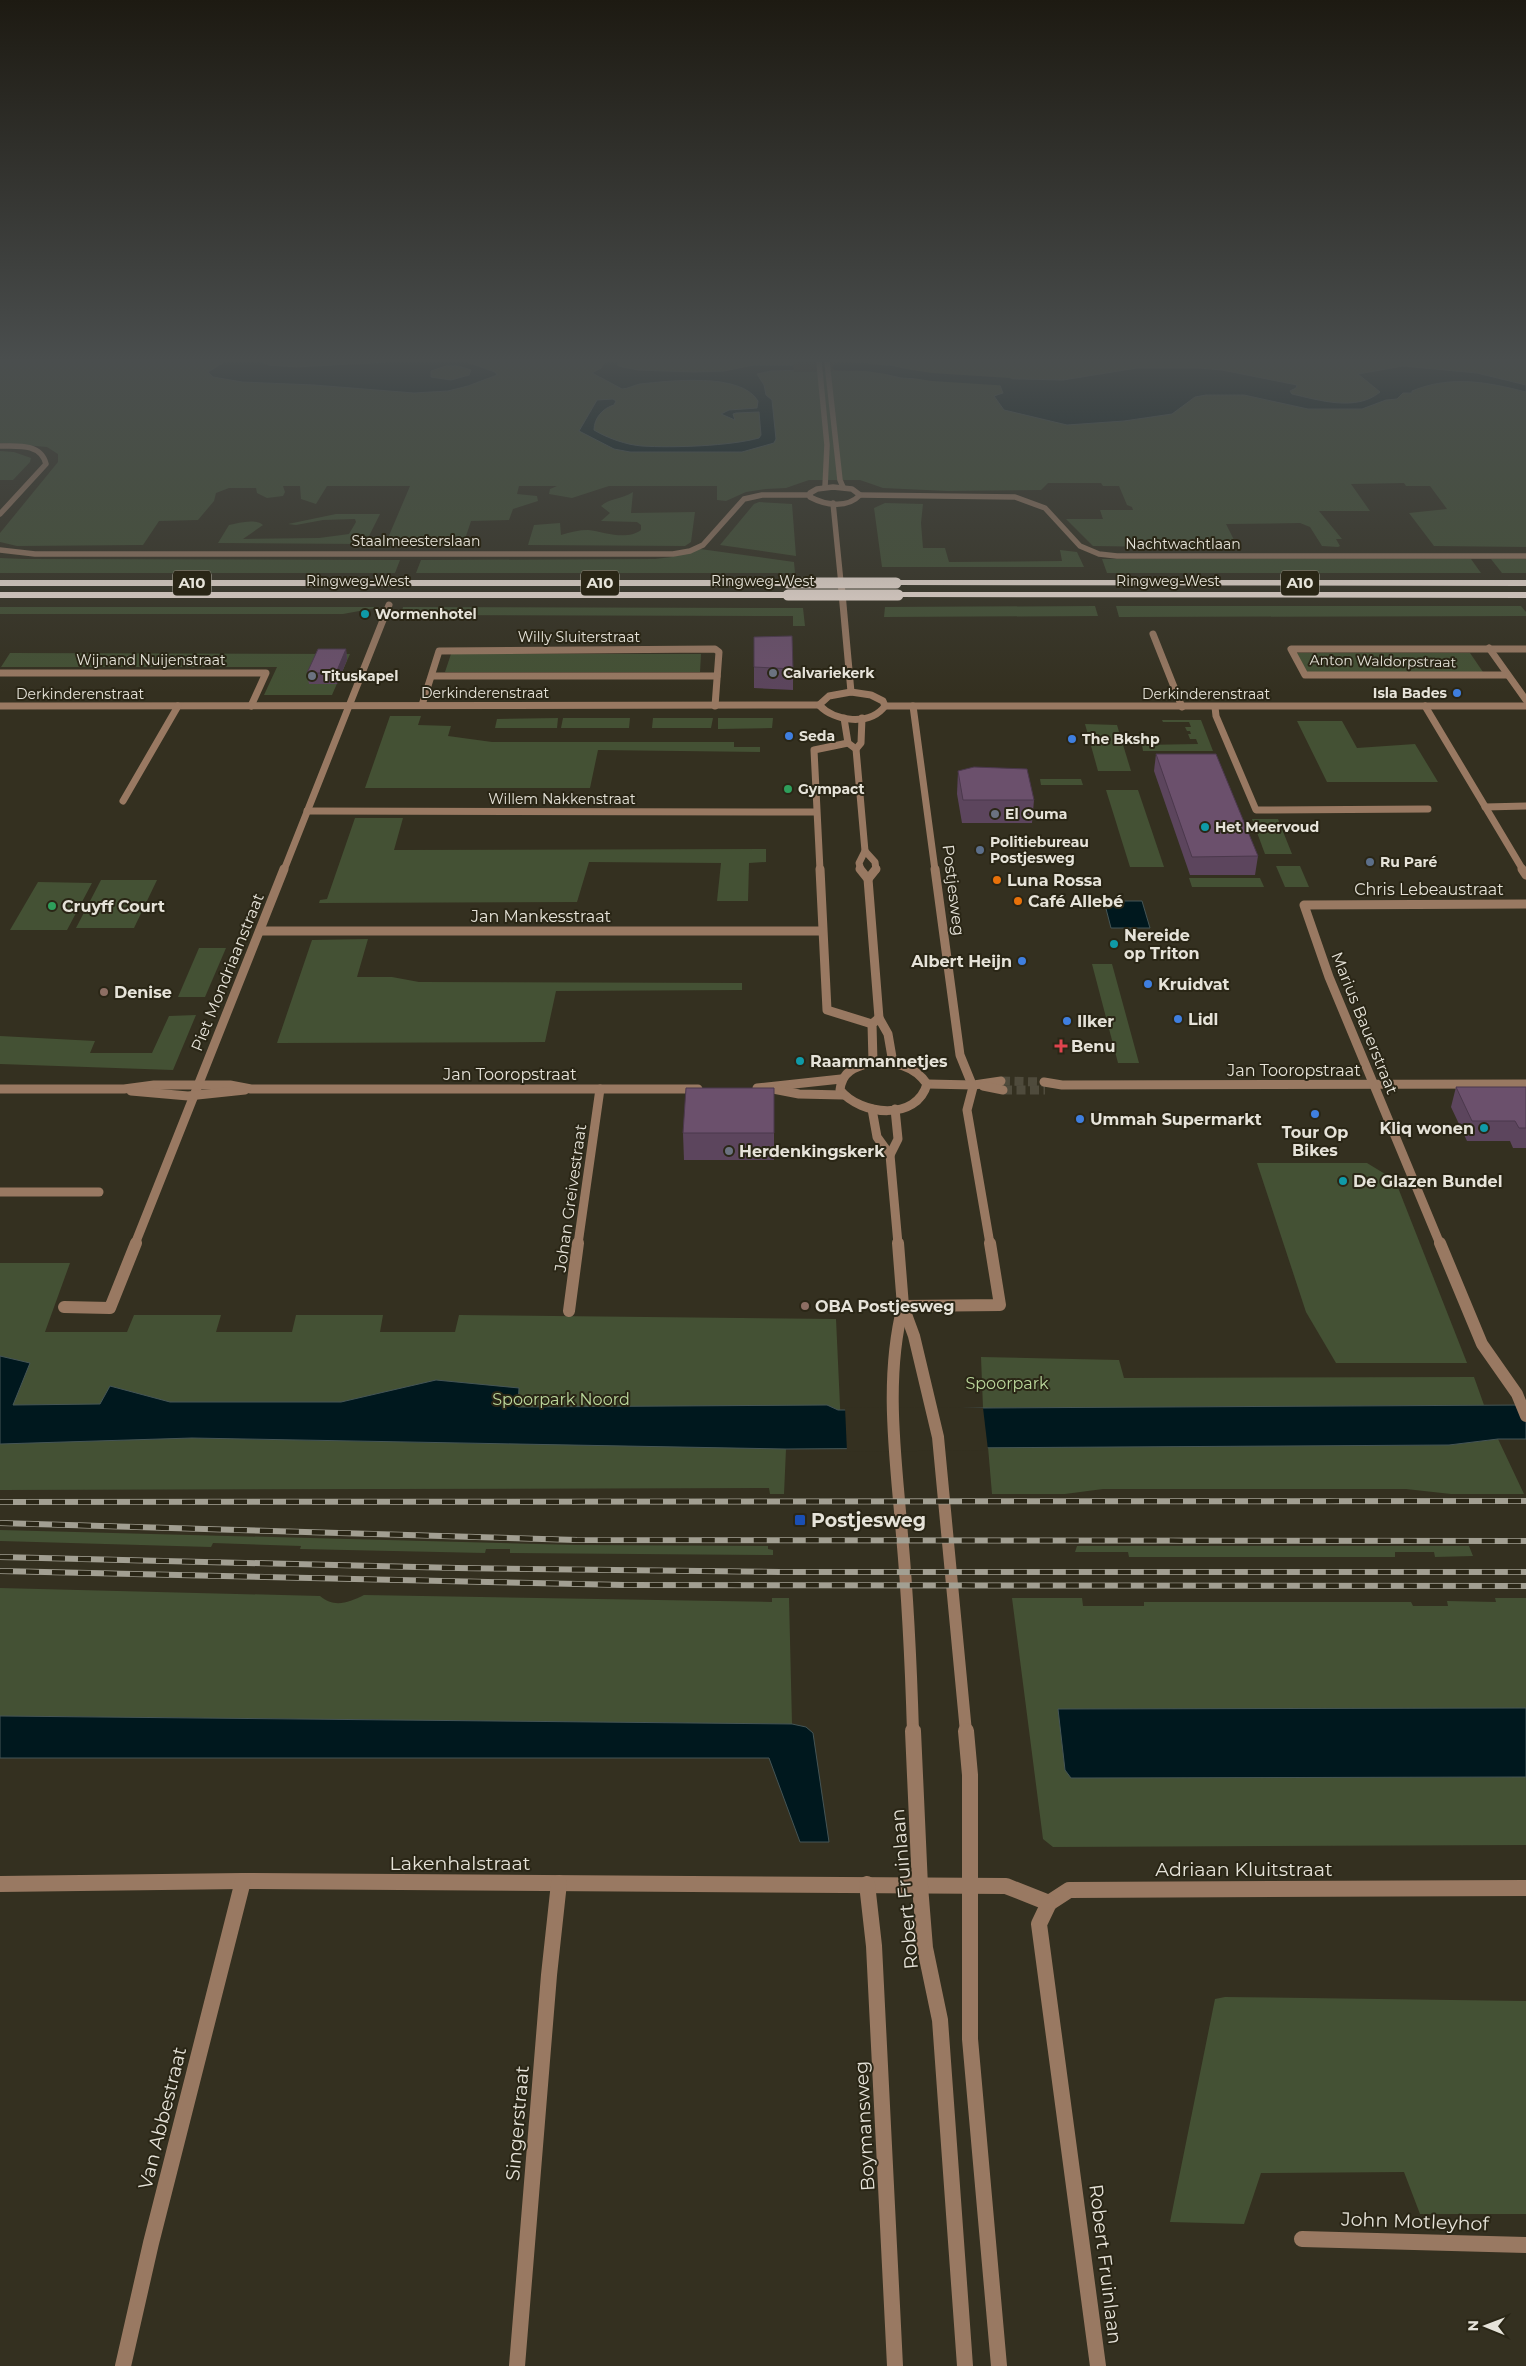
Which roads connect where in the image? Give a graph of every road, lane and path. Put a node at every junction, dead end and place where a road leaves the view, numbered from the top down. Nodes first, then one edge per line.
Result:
1 (38, 472) edge
2 (826, 472) edge
3 (839, 472) edge
4 (825, 487) junction
5 (844, 487) junction
6 (810, 495) junction
7 (860, 495) junction
8 (833, 503) junction
9 (1, 513) edge
10 (0, 550) edge
11 (1526, 556) edge
12 (0, 583) edge
13 (1526, 583) edge
14 (0, 595) edge
15 (1526, 596) edge
16 (389, 605) dead end
17 (1153, 634) dead end
18 (1489, 648) junction
19 (1526, 649) edge
20 (0, 673) edge
21 (1507, 675) junction
22 (432, 676) junction
23 (717, 676) junction
24 (851, 692) junction
25 (1526, 700) edge
26 (348, 705) junction
27 (422, 705) junction
28 (819, 705) junction
29 (0, 706) edge
30 (178, 706) junction
31 (252, 706) junction
32 (715, 706) junction
33 (885, 706) junction
34 (913, 706) junction
35 (1182, 706) junction
36 (1425, 706) junction
37 (1526, 706) edge
38 (1215, 707) junction
39 (844, 718) junction
40 (862, 718) junction
41 (848, 743) junction
42 (856, 749) junction
43 (123, 802) dead end
44 (1526, 806) edge
45 (1485, 807) junction
46 (1428, 808) dead end
47 (307, 811) junction
48 (816, 812) junction
49 (865, 851) junction
50 (1526, 875) edge
51 (868, 878) junction
52 (1332, 904) joint
53 (1526, 904) edge
54 (260, 931) junction
55 (822, 931) junction
56 (875, 1021) junction
57 (873, 1062) junction
58 (893, 1063) junction
59 (841, 1079) junction
60 (927, 1084) junction
61 (1526, 1084) edge
62 (974, 1085) junction
63 (1375, 1085) junction
64 (1002, 1086) tunnel mouth
65 (1044, 1086) tunnel mouth
66 (750, 1088) edge
67 (769, 1088) junction
68 (0, 1089) edge
69 (600, 1089) junction
70 (710, 1089) edge
71 (196, 1090) junction
72 (843, 1095) junction
73 (872, 1109) junction
74 (895, 1110) junction
75 (890, 1155) junction
76 (0, 1192) edge
77 (99, 1192) dead end
78 (903, 1306) junction
79 (64, 1307) dead end
80 (569, 1311) dead end
81 (1526, 1416) edge
82 (243, 1881) junction
83 (0, 1884) edge
84 (560, 1884) junction
85 (867, 1884) junction
86 (920, 1886) junction
87 (968, 1886) junction
88 (1526, 1888) edge
89 (1049, 1903) junction
90 (1302, 2239) dead end
91 (1526, 2245) edge
92 (123, 2366) edge
93 (517, 2366) edge
94 (895, 2366) edge
95 (965, 2366) edge
96 (999, 2366) edge
97 (1098, 2366) edge

1 - 9 street
2 - 4 street
3 - 5 street
4 - 5 street
4 - 6 street
5 - 7 street
6 - 8 street
6 - 10 street, Staalmeesterslaan
7 - 8 street
7 - 11 street, Nachtwachtlaan
8 - 24 street
12 - 13 highway, Ringweg-West / A10, bridge
14 - 15 highway, Ringweg-West / A10, bridge
16 - 26 street, Piet Mondriaanstraat
17 - 35 street
18 - 19 street, Anton Waldorpstraat
18 - 21 street
18 - 21 street, Anton Waldorpstraat
20 - 31 street, Wijnand Nuijenstraat
21 - 25 street
22 - 23 street
22 - 23 street, Willy Sluiterstraat
22 - 27 street, Willy Sluiterstraat
23 - 32 street, Willy Sluiterstraat
24 - 28 street
24 - 33 street
26 - 27 street, Derkinderenstraat
26 - 31 street, Derkinderenstraat
26 - 47 street, Piet Mondriaanstraat
27 - 32 street, Derkinderenstraat
28 - 32 street, Derkinderenstraat
28 - 39 street
29 - 30 street, Derkinderenstraat
30 - 31 street, Derkinderenstraat
30 - 43 street
33 - 34 street, Derkinderenstraat
33 - 40 street
34 - 35 street, Derkinderenstraat
34 - 62 street, Postjesweg
35 - 38 street, Derkinderenstraat
36 - 37 street, Derkinderenstraat
36 - 38 street, Derkinderenstraat
36 - 45 street
38 - 46 street
39 - 40 street
39 - 41 street
40 - 42 street
41 - 42 street
41 - 48 street
42 - 49 street
44 - 45 street
45 - 50 street
47 - 48 street, Willem Nakkenstraat
47 - 54 street, Piet Mondriaanstraat
48 - 55 street
49 - 51 street
49 - 51 street
51 - 56 street
52 - 53 street, Chris Lebeaustraat
52 - 63 street, Marius Bauerstraat
54 - 55 street, Jan Mankesstraat
54 - 71 street, Piet Mondriaanstraat
55 - 56 street
56 - 57 street
56 - 58 street
57 - 58 street
57 - 59 street
58 - 60 street
59 - 67 street
59 - 72 street
60 - 62 street
60 - 74 street
61 - 63 street, Jan Tooropstraat
62 - 64 street
62 - 78 street
63 - 65 street, Jan Tooropstraat
63 - 81 street, Marius Bauerstraat
66 - 67 street
67 - 72 street
68 - 71 street, Jan Tooropstraat
69 - 70 street, Jan Tooropstraat
69 - 71 street, Jan Tooropstraat
69 - 80 street, Johan Greivestraat
71 - 79 street, Piet Mondriaanstraat
72 - 73 street
73 - 74 street
73 - 75 street
74 - 75 street
75 - 78 street
76 - 77 street
78 - 86 street, Robert Fruinlaan
78 - 87 street
82 - 83 street, Lakenhalstraat
82 - 84 street, Lakenhalstraat
82 - 92 street, Van Abbestraat
84 - 85 street, Lakenhalstraat
84 - 93 street, Singerstraat
85 - 86 street, Lakenhalstraat
85 - 94 street, Boymansweg
86 - 87 street, Lakenhalstraat
86 - 95 street, Robert Fruinlaan
87 - 89 street
87 - 96 street
88 - 89 street, Adriaan Kluitstraat
89 - 97 street, Robert Fruinlaan
90 - 91 street, John Motleyhof

